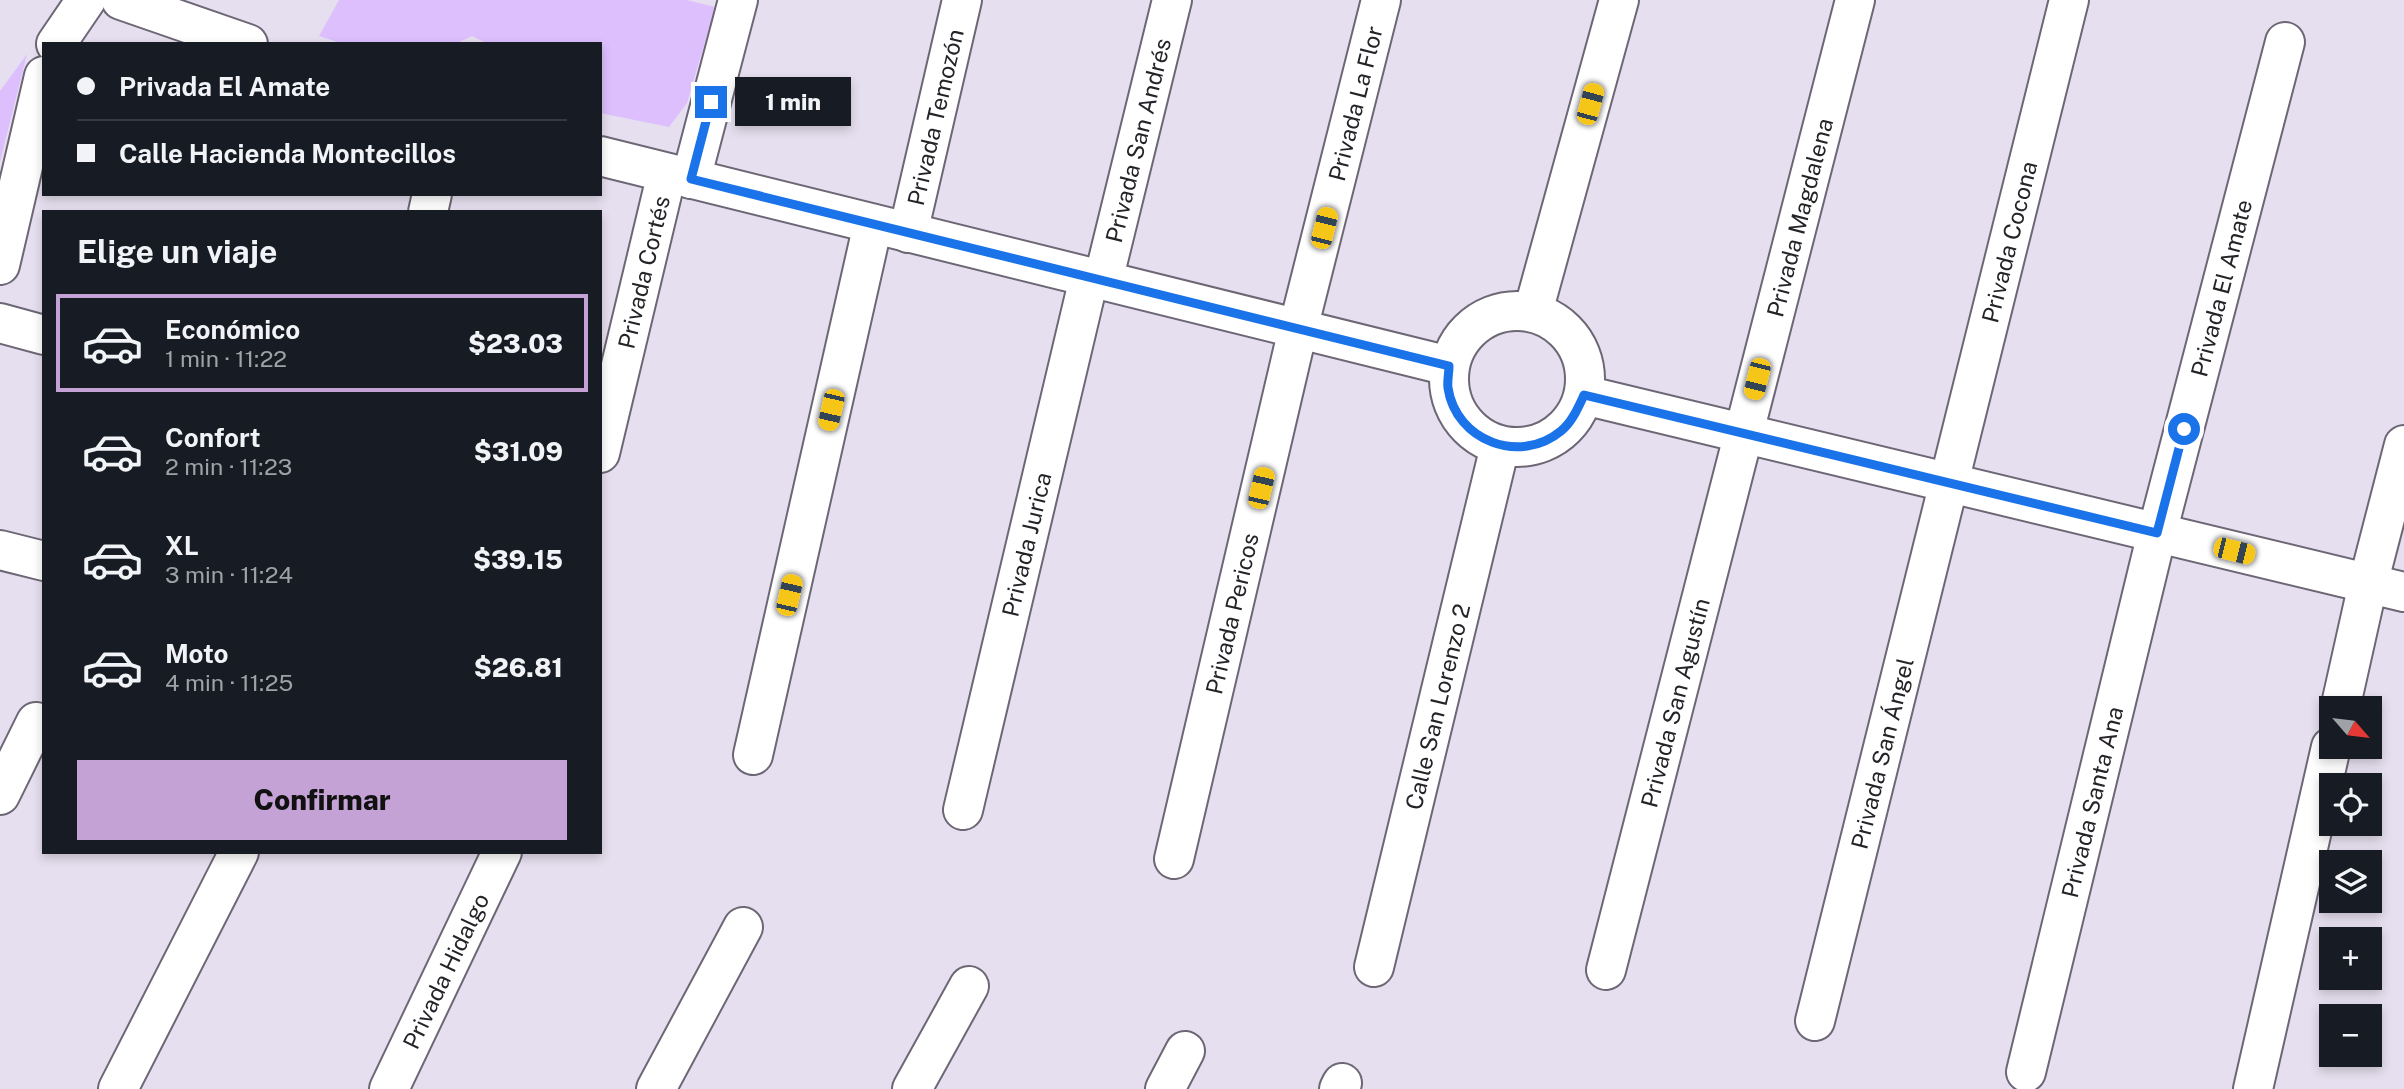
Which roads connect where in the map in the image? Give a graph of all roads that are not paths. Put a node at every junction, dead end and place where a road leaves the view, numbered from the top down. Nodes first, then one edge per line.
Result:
1 (86, 0) edge
2 (121, 0) edge
3 (738, 0) edge
4 (962, 0) edge
5 (1172, 0) edge
6 (1381, 0) edge
7 (1619, 0) edge
8 (1855, 0) edge
9 (2069, 0) edge
10 (235, 41) edge
11 (58, 42) edge
12 (2285, 42) dead end
13 (42, 85) edge
14 (602, 157) edge
15 (679, 176) junction
16 (890, 228) junction
17 (0, 265) edge
18 (1096, 279) junction
19 (1533, 312) junction
20 (0, 323) edge
21 (1298, 329) junction
22 (42, 334) edge
23 (1449, 366) junction
24 (1584, 395) junction
25 (1743, 433) junction
26 (2404, 445) edge
27 (602, 446) edge
28 (1500, 446) junction
29 (1949, 483) junction
30 (2157, 533) junction
31 (0, 550) edge
32 (42, 560) edge
33 (2386, 588) edge
34 (2345, 696) edge
35 (36, 722) dead end
36 (753, 755) dead end
37 (2328, 760) edge
38 (0, 794) edge
39 (963, 810) dead end
40 (238, 854) edge
41 (501, 854) edge
42 (1174, 859) dead end
43 (743, 928) dead end
44 (1374, 967) dead end
45 (1606, 970) dead end
46 (969, 986) dead end
47 (1815, 1021) dead end
48 (1185, 1051) dead end
49 (2026, 1072) dead end
50 (118, 1089) edge
51 (388, 1089) edge
52 (656, 1089) edge
53 (912, 1089) edge
54 (1165, 1089) edge
55 (2253, 1089) edge

1 - 11 street
2 - 10 street
3 - 15 street, Privada Cortés
4 - 16 street, Privada Temozón
5 - 18 street, Privada San Andrés
6 - 21 street, Privada La Flor
7 - 19 street
8 - 25 street, Privada Magdalena
9 - 29 street, Privada Cocona
12 - 30 street, Privada El Amate
13 - 17 street
14 - 15 street
15 - 16 street
15 - 27 street, Privada Cortés
16 - 18 street
16 - 36 street, Privada Temozón
18 - 21 street
18 - 39 street, Privada Jurica
19 - 23 street
19 - 24 street
20 - 22 street
21 - 23 street
21 - 42 street, Privada Pericos
23 - 28 street
24 - 25 street
24 - 28 street
25 - 29 street
25 - 45 street, Privada San Agustín
26 - 33 street
28 - 44 street, Calle San Lorenzo 2
29 - 30 street
29 - 47 street, Privada San Ángel
30 - 33 street
30 - 49 street, Privada Santa Ana
31 - 32 street
33 - 34 street
35 - 38 street
37 - 55 street
40 - 50 street
41 - 51 street, Privada Hidalgo
43 - 52 street
46 - 53 street
48 - 54 street

